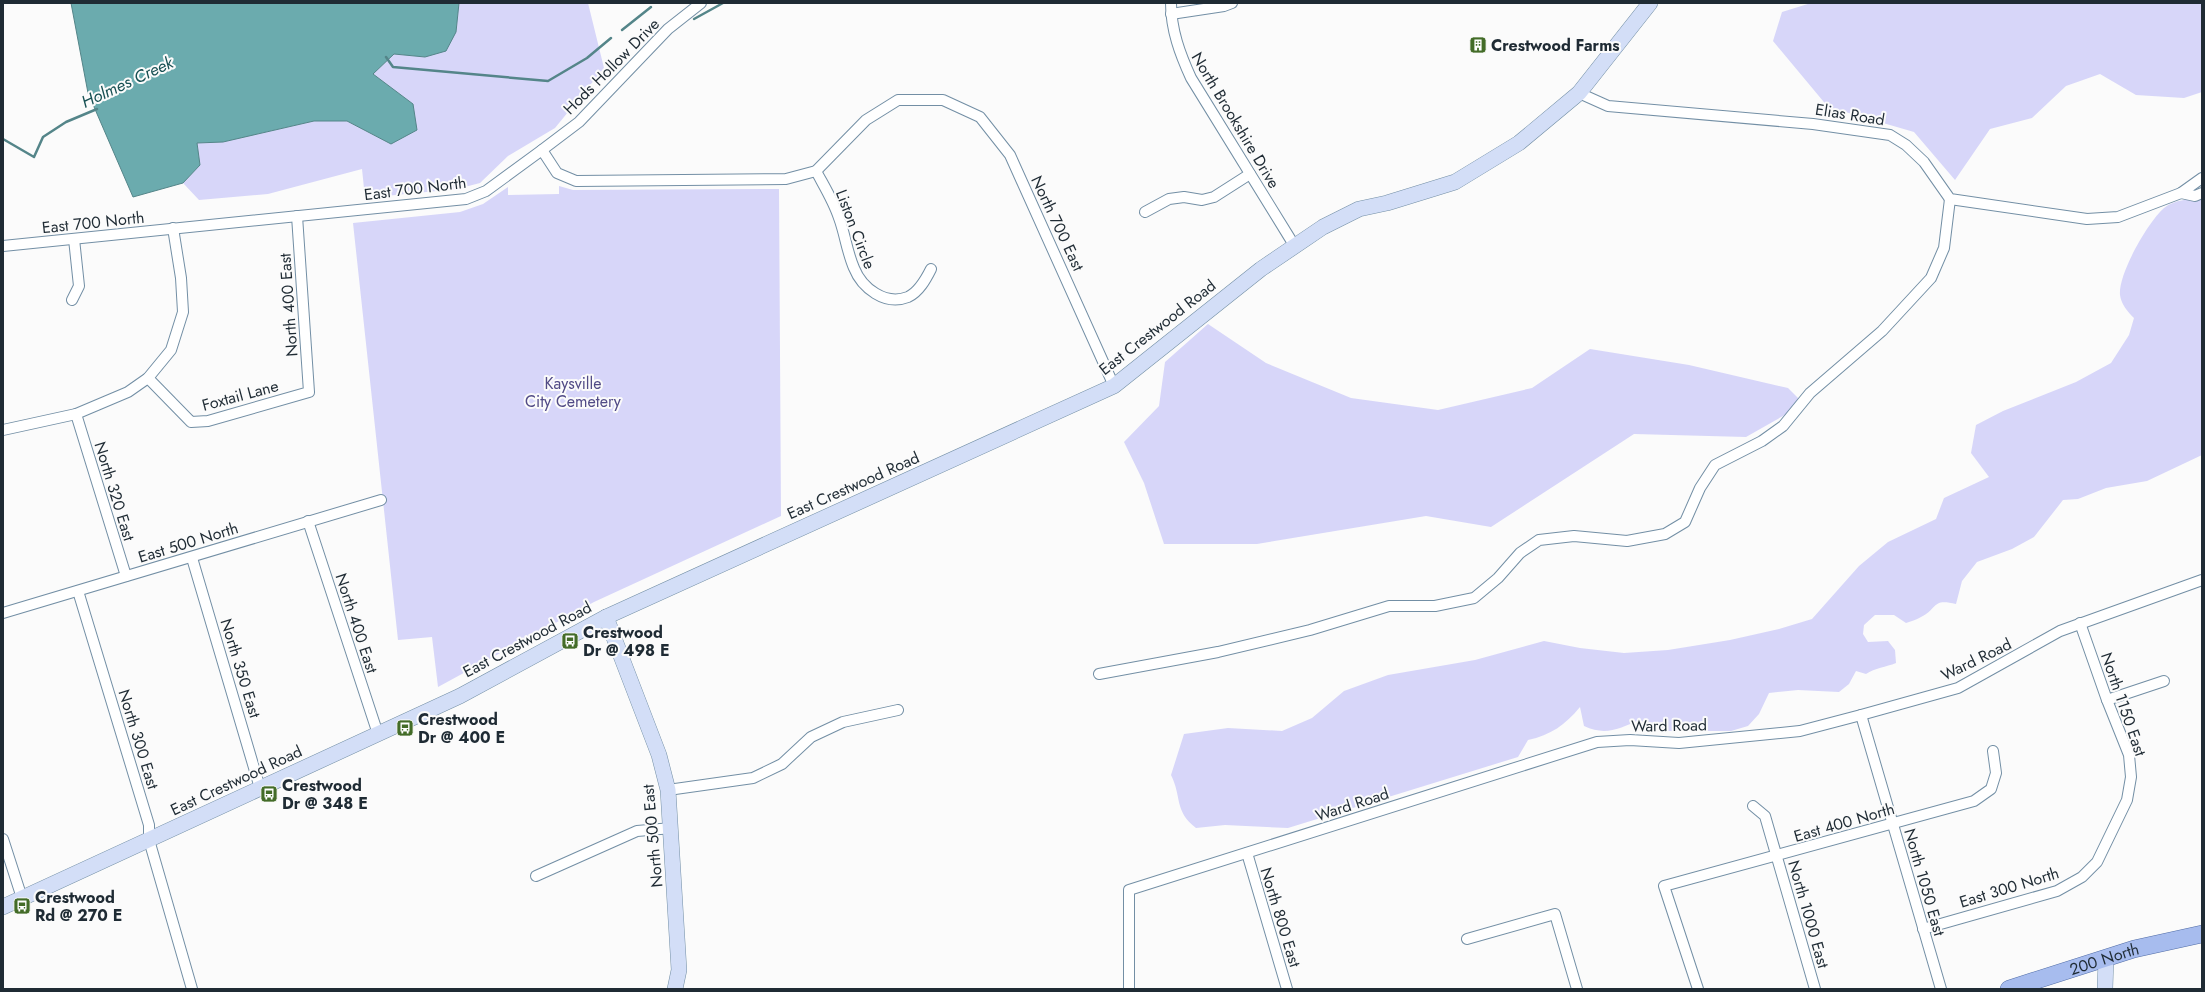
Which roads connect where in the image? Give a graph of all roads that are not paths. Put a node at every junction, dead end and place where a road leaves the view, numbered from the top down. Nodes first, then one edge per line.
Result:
1 (701, 3) edge
2 (1171, 3) edge
3 (1232, 3) edge
4 (1650, 3) edge
5 (1171, 14) junction
6 (1579, 94) junction
7 (542, 150) junction
8 (816, 171) junction
9 (1250, 174) junction
10 (2202, 178) edge
11 (2181, 193) junction
12 (2202, 193) edge
13 (1950, 199) junction
14 (1146, 212) dead end
15 (297, 216) junction
16 (173, 228) junction
17 (74, 239) junction
18 (1294, 245) junction
19 (3, 246) edge
20 (932, 269) dead end
21 (72, 300) dead end
22 (148, 378) junction
23 (1114, 386) junction
24 (309, 392) joint
25 (76, 414) junction
26 (3, 430) edge
27 (382, 500) dead end
28 (308, 522) junction
29 (192, 558) junction
30 (126, 576) junction
31 (2202, 580) edge
32 (78, 591) junction
33 (3, 613) edge
34 (606, 617) junction
35 (2080, 623) junction
36 (1099, 674) dead end
37 (2164, 681) dead end
38 (2107, 700) junction
39 (898, 710) dead end
40 (1861, 715) junction
41 (378, 734) junction
42 (1993, 751) dead end
43 (260, 788) junction
44 (668, 790) junction
45 (1753, 806) dead end
46 (1892, 824) junction
47 (672, 828) junction
48 (3, 839) edge
49 (149, 840) junction
50 (1247, 853) junction
51 (1777, 856) junction
52 (2097, 862) joint
53 (536, 876) dead end
54 (22, 898) junction
55 (3, 907) edge
56 (1923, 929) junction
57 (2202, 934) edge
58 (1466, 939) dead end
59 (2106, 958) junction
60 (192, 989) edge
61 (675, 989) edge
62 (1129, 989) edge
63 (1287, 989) edge
64 (1577, 989) edge
65 (1698, 989) edge
66 (1815, 989) edge
67 (1941, 989) edge
68 (2009, 989) edge
69 (2105, 989) edge

1 - 7 street, Hods Hollow Drive
2 - 5 street, North Brookshire Drive
3 - 5 street
4 - 6 street, East Crestwood Road
5 - 9 street, North Brookshire Drive
6 - 13 street, Elias Road
6 - 18 street, East Crestwood Road
7 - 8 street
7 - 15 street, East 700 North
8 - 20 street, Liston Circle
8 - 23 street, North 700 East
9 - 14 street
9 - 18 street, North Brookshire Drive
10 - 11 street
11 - 12 street
11 - 13 street
13 - 36 street
15 - 16 street, East 700 North
15 - 24 street, North 400 East
16 - 17 street, East 700 North
16 - 22 street
17 - 19 street, East 700 North
17 - 21 street
18 - 23 street, East Crestwood Road
22 - 24 street, Foxtail Lane
22 - 25 street
23 - 34 street, East Crestwood Road
25 - 26 street
25 - 30 street, North 320 East
27 - 28 street, East 500 North
28 - 29 street, East 500 North
28 - 41 street, North 400 East
29 - 30 street, East 500 North
29 - 43 street, North 350 East
30 - 32 street, East 500 North
31 - 35 street, Ward Road
32 - 33 street, East 500 North
32 - 49 street, North 300 East
34 - 41 street, East Crestwood Road
34 - 44 street, North 500 East
35 - 38 street, North 1150 East
35 - 40 street, Ward Road
37 - 38 street
38 - 52 street, North 1150 East
39 - 44 street
40 - 46 street, North 1050 East
40 - 50 street, Ward Road
41 - 43 street, East Crestwood Road
42 - 46 street, East 400 North
43 - 49 street, East Crestwood Road
44 - 47 street, North 500 East
45 - 51 street, North 1000 East
46 - 51 street, East 400 North
46 - 56 street, North 1050 East
47 - 53 street
47 - 61 street, North 500 East
48 - 54 street
49 - 54 street, East Crestwood Road
49 - 60 street, North 300 East
50 - 62 street, Ward Road
50 - 63 street, North 800 East
51 - 65 street, East 400 North
51 - 66 street, North 1000 East
52 - 56 street, East 300 North
54 - 55 street, East Crestwood Road
56 - 67 street, North 1050 East
57 - 59 main road, 200 North
58 - 64 street
59 - 68 main road, 200 North
59 - 69 street

